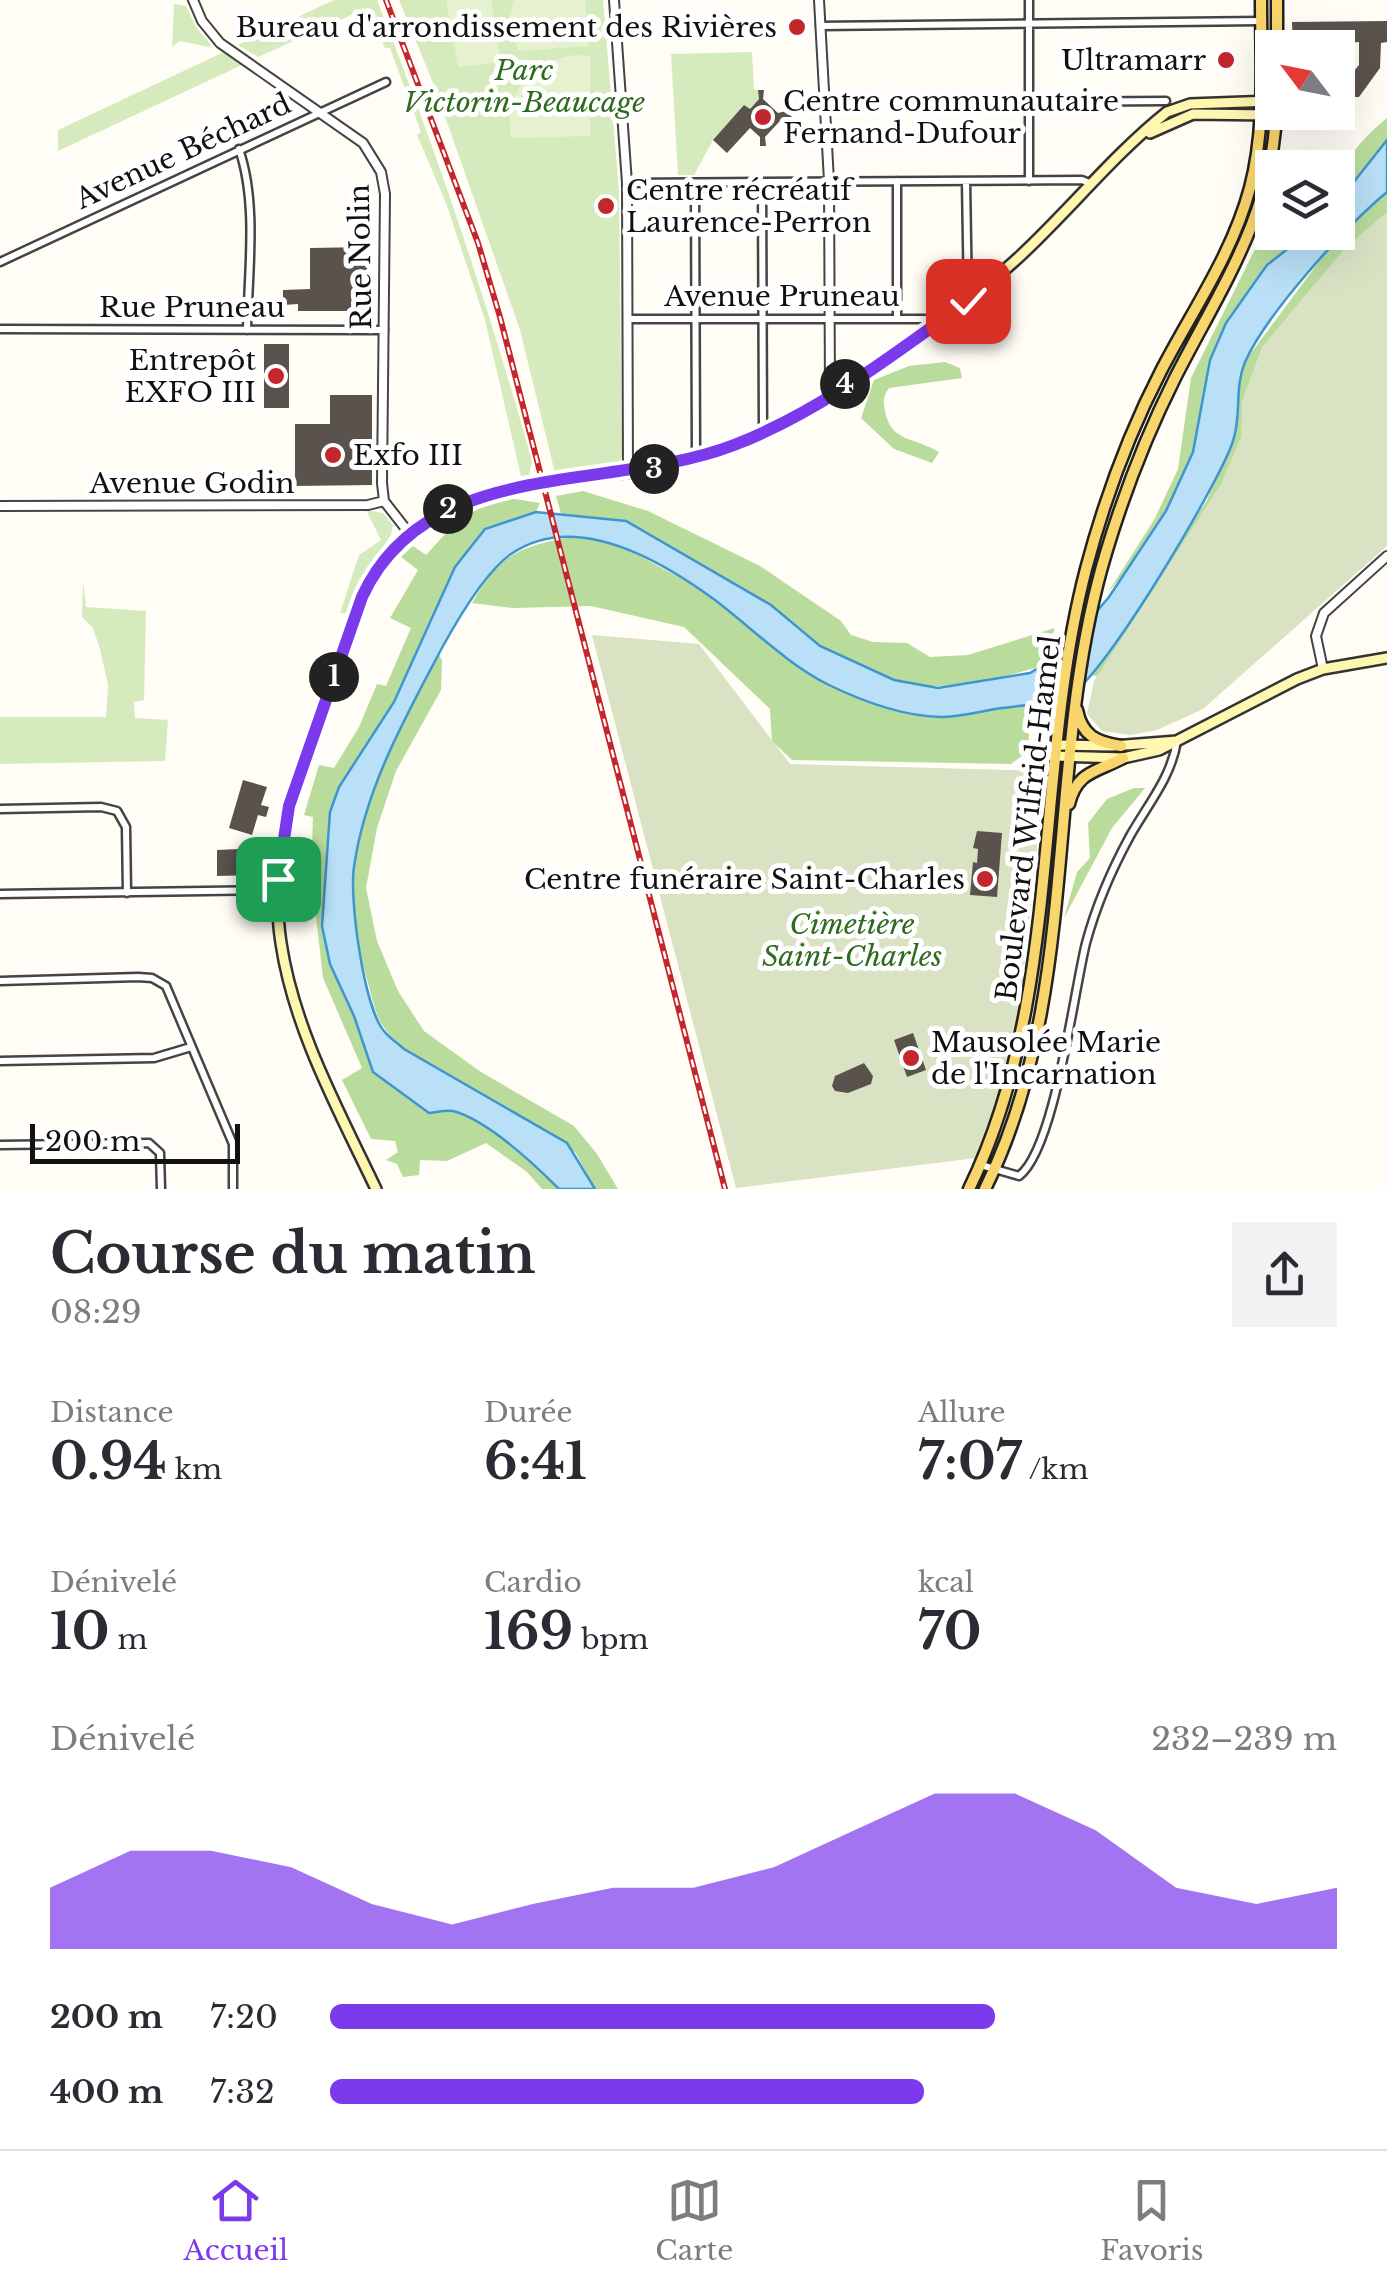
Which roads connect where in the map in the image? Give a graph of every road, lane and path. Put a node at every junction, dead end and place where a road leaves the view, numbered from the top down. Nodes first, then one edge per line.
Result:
1 (193, 0) edge
2 (614, 0) edge
3 (819, 0) edge
4 (1030, 0) edge
5 (1261, 0) edge
6 (1277, 0) edge
7 (1261, 21) junction
8 (1030, 25) junction
9 (820, 26) junction
10 (1262, 30) edge
11 (1277, 30) edge
12 (386, 82) dead end
13 (1166, 101) dead end
14 (1030, 102) junction
15 (1255, 102) edge
16 (320, 112) junction
17 (1255, 114) edge
18 (1258, 130) edge
19 (1274, 130) edge
20 (1132, 147) junction
21 (239, 149) junction
22 (1029, 180) junction
23 (829, 181) junction
24 (897, 181) junction
25 (966, 181) junction
26 (762, 182) junction
27 (627, 183) junction
28 (695, 183) junction
29 (1094, 184) junction
30 (0, 262) edge
31 (968, 301) junction
32 (762, 318) junction
33 (897, 318) junction
34 (628, 319) junction
35 (695, 319) junction
36 (829, 319) junction
37 (932, 327) junction
38 (0, 328) edge
39 (248, 330) junction
40 (384, 330) junction
41 (830, 393) junction
42 (763, 433) junction
43 (696, 459) junction
44 (628, 472) junction
45 (384, 501) junction
46 (0, 506) edge
47 (409, 533) junction
48 (1387, 556) edge
49 (1387, 658) edge
50 (1322, 669) junction
51 (1074, 696) junction
52 (1177, 741) junction
53 (1054, 750) junction
54 (1069, 752) junction
55 (1122, 752) junction
56 (0, 809) edge
57 (1062, 828) junction
58 (278, 890) junction
59 (127, 893) junction
60 (0, 894) edge
61 (0, 980) edge
62 (191, 1047) junction
63 (0, 1061) edge
64 (0, 1145) edge
65 (980, 1165) junction
66 (995, 1170) junction
67 (160, 1189) edge
68 (234, 1189) edge
69 (376, 1189) edge
70 (969, 1189) edge
71 (986, 1189) edge

1 - 16 street, Rue Nolin
2 - 27 street
3 - 9 street
4 - 8 street
5 - 7 main road, Boulevard Wilfrid-Hamel
6 - 11 main road
7 - 8 street
7 - 10 main road, Boulevard Wilfrid-Hamel
8 - 9 street
8 - 14 street
9 - 23 street
12 - 16 street, Avenue Béchard
13 - 14 street
14 - 22 street
15 - 20 main road
16 - 21 street, Avenue Béchard
16 - 40 street, Rue Nolin
17 - 20 main road
18 - 53 main road, Boulevard Wilfrid-Hamel
19 - 51 main road, Boulevard Wilfrid-Hamel
20 - 29 main road
21 - 30 street, Avenue Béchard
21 - 39 street
22 - 25 street
22 - 29 street
23 - 24 street
23 - 26 street
23 - 36 street
24 - 25 street
24 - 33 street
25 - 31 street
26 - 28 street
26 - 32 street
27 - 28 street
27 - 34 street
28 - 35 street
29 - 31 main road
31 - 37 main road
32 - 35 street, Avenue Pruneau
32 - 36 street, Avenue Pruneau
32 - 42 street
33 - 36 street, Avenue Pruneau
33 - 37 street, Avenue Pruneau
34 - 35 street, Avenue Pruneau
34 - 44 street
35 - 43 street
36 - 41 street
37 - 41 main road
38 - 39 street, Rue Pruneau
39 - 40 street, Rue Pruneau
40 - 45 street, Rue Nolin
41 - 42 main road
42 - 43 main road
43 - 44 main road
44 - 47 main road
45 - 46 street, Avenue Godin
45 - 47 street
47 - 58 main road
48 - 50 street
49 - 50 main road
50 - 52 main road
51 - 54 main road, Boulevard Wilfrid-Hamel
51 - 55 main road
52 - 55 main road
52 - 66 street
53 - 54 main road
53 - 65 main road, Boulevard Wilfrid-Hamel
54 - 55 main road
54 - 57 main road, Boulevard Wilfrid-Hamel
55 - 57 main road
56 - 59 street
57 - 66 main road, Boulevard Wilfrid-Hamel
58 - 59 street
58 - 69 main road
59 - 60 street
61 - 62 street
62 - 63 street
62 - 68 street
64 - 67 street
65 - 66 street
65 - 70 main road, Boulevard Wilfrid-Hamel
66 - 71 main road, Boulevard Wilfrid-Hamel

